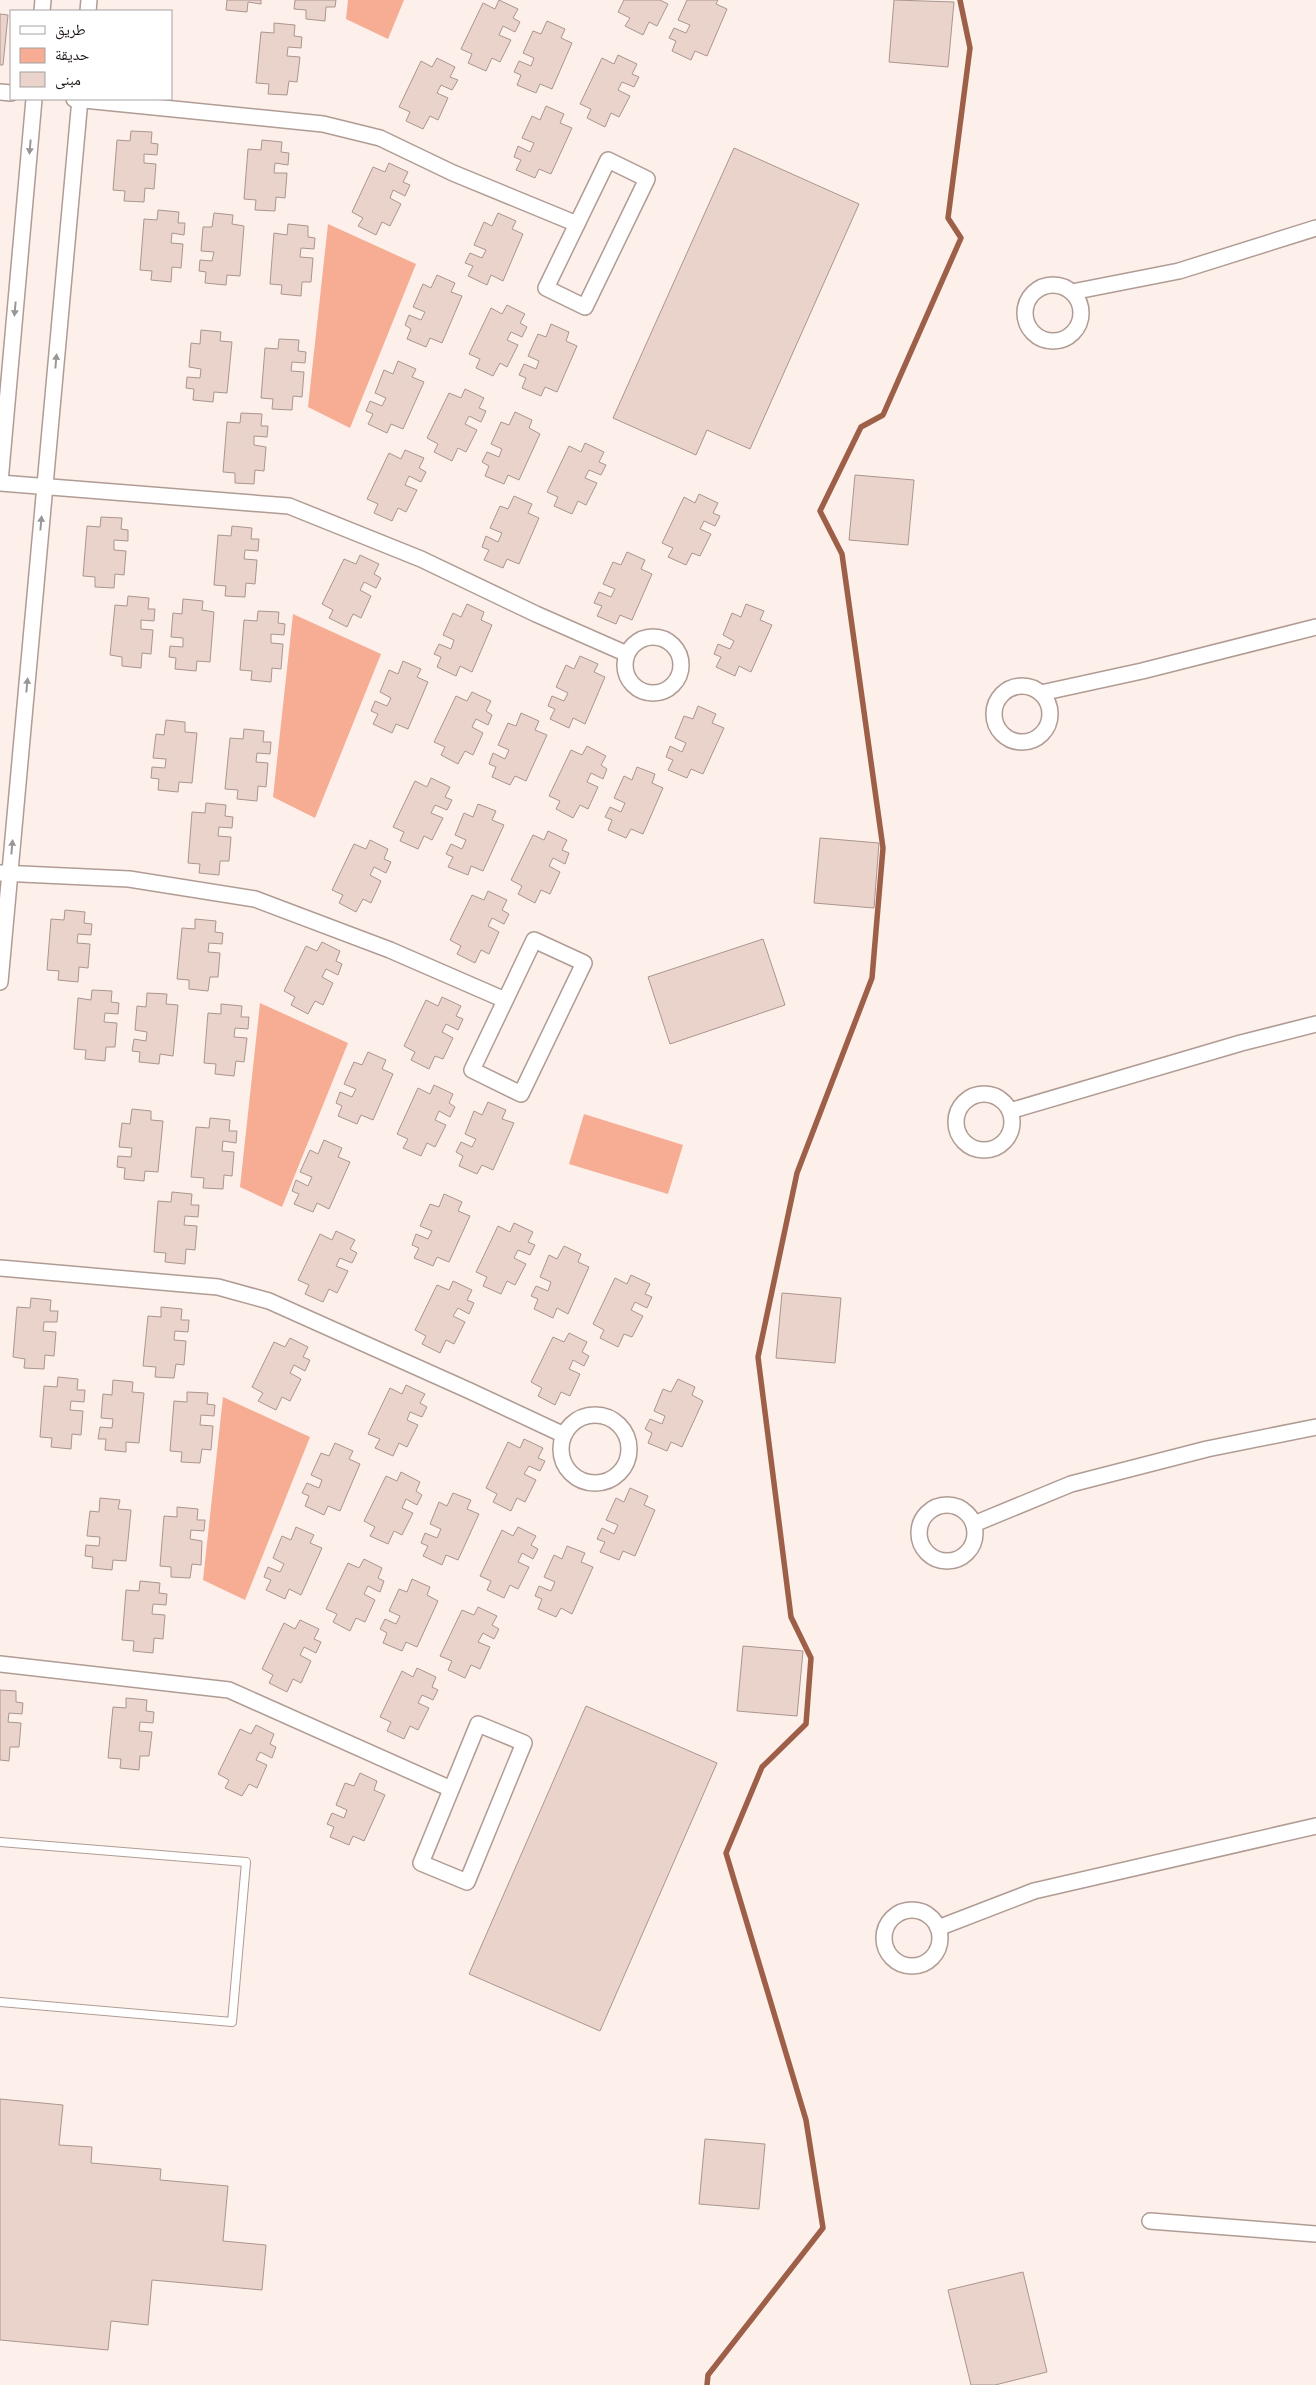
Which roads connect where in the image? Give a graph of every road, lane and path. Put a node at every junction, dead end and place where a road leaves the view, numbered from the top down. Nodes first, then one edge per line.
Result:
1 (34, 100) edge
2 (80, 100) edge
3 (90, 100) edge
4 (577, 224) junction
5 (1316, 228) edge
6 (1072, 292) dead end
7 (0, 482) edge
8 (45, 487) junction
9 (1316, 626) edge
10 (627, 654) dead end
11 (1041, 693) dead end
12 (5, 874) edge
13 (0, 982) edge
14 (505, 1000) junction
15 (1316, 1024) edge
16 (1010, 1112) dead end
17 (0, 1268) edge
18 (1316, 1427) edge
19 (564, 1436) junction
20 (974, 1524) dead end
21 (0, 1664) edge
22 (451, 1789) junction
23 (1316, 1826) edge
24 (0, 1842) edge
25 (938, 1928) dead end
26 (0, 2002) edge
27 (1150, 2221) dead end
28 (1316, 2234) edge

1 -> 7 street
8 -> 2 street
3 - 4 street
4 - 4 street
5 - 6 street
7 - 8 street
8 - 10 street
12 -> 8 street
9 - 11 street
12 - 13 street
12 - 14 street
14 - 14 street
15 - 16 street
17 - 19 street
18 - 20 street
19 - 19 street
21 - 22 street
22 - 22 street
23 - 25 street
24 - 26 lane
27 - 28 street

